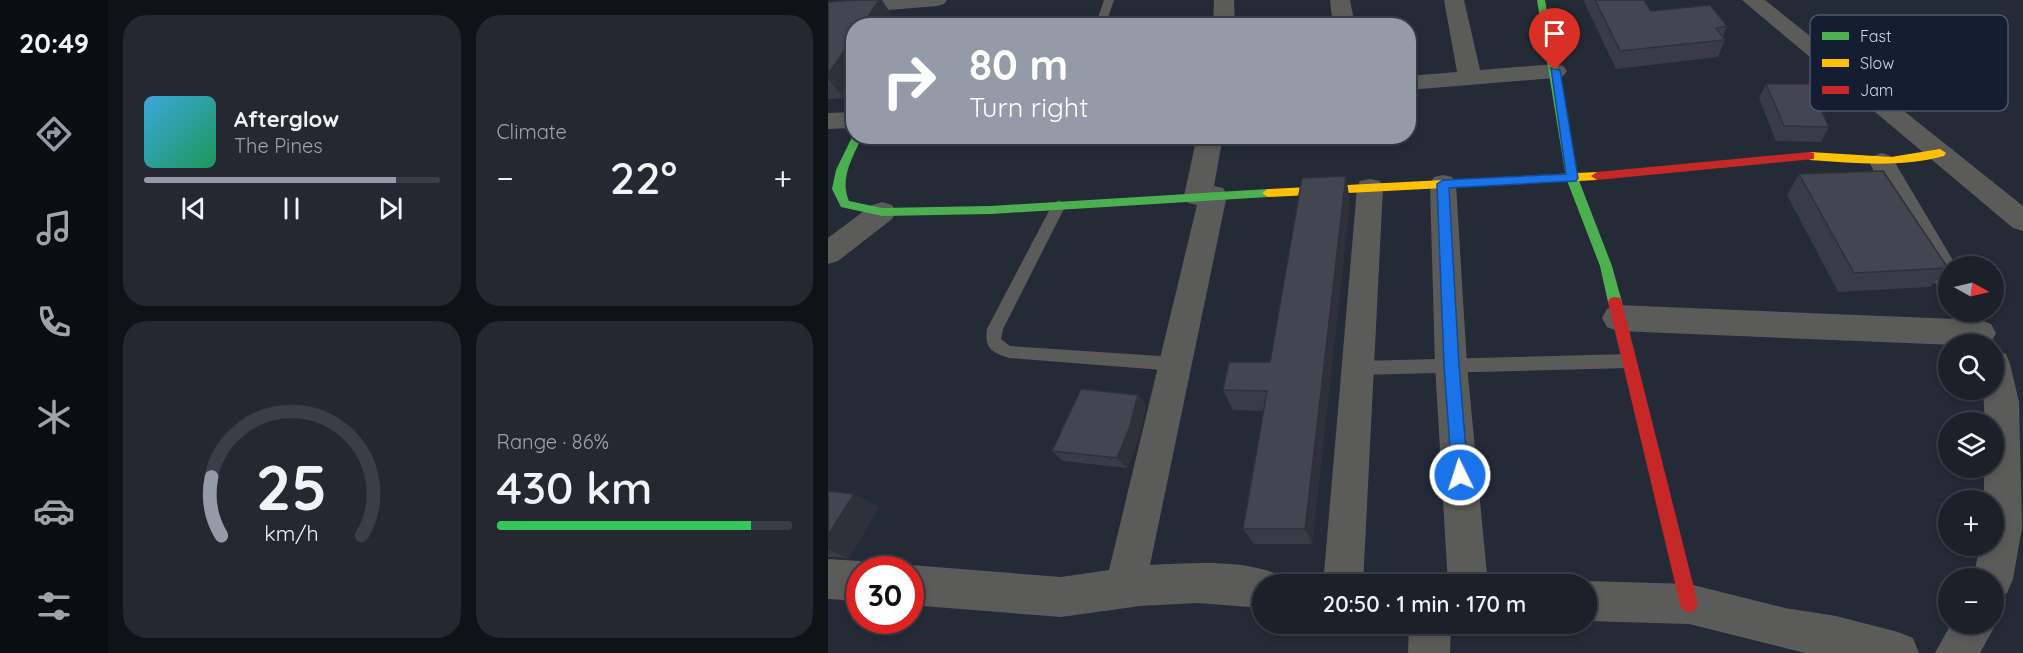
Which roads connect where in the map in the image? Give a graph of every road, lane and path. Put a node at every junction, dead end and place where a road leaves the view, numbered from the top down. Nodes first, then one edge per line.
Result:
1 (1109, 0) edge
2 (1224, 0) edge
3 (1340, 0) edge
4 (1454, 0) edge
5 (1541, 0) edge
6 (1752, 0) edge
7 (931, 1) edge
8 (828, 9) edge
9 (919, 18) edge
10 (1103, 18) edge
11 (1224, 18) edge
12 (1342, 18) edge
13 (1810, 47) edge
14 (1555, 70) junction
15 (1470, 79) junction
16 (1416, 82) edge
17 (1888, 111) edge
18 (846, 120) edge
19 (828, 121) edge
20 (854, 144) edge
21 (1209, 144) edge
22 (1940, 153) junction
23 (1882, 162) junction
24 (1572, 178) junction
25 (1443, 184) junction
26 (1370, 188) junction
27 (1206, 196) junction
28 (1059, 205) junction
29 (882, 212) junction
30 (2023, 221) edge
31 (828, 253) edge
32 (1938, 260) edge
33 (1618, 318) junction
34 (1938, 337) edge
35 (1629, 361) junction
36 (1175, 364) junction
37 (1451, 365) junction
38 (1358, 368) junction
39 (2001, 400) edge
40 (1995, 568) edge
41 (1344, 574) edge
42 (1467, 574) edge
43 (828, 579) edge
44 (846, 580) edge
45 (924, 586) edge
46 (1252, 587) edge
47 (1125, 589) junction
48 (1597, 601) edge
49 (1689, 604) junction
50 (1430, 634) edge
51 (1969, 634) edge
52 (1429, 653) edge
53 (1898, 653) edge
54 (1956, 653) edge

1 - 10 lane
2 - 11 street
3 - 12 street
4 - 15 street
5 - 14 street
6 - 13 street
7 - 8 street
7 - 9 street
14 - 15 street
14 - 24 street
15 - 16 street
17 - 22 street
18 - 19 street
20 - 29 street
21 - 27 street
22 - 23 street
22 - 30 street
23 - 24 street
23 - 32 street
24 - 25 street
24 - 33 street
25 - 26 street
25 - 37 street
26 - 27 street
26 - 38 street
27 - 28 street
27 - 36 street
28 - 29 street
28 - 36 lane
29 - 31 street
33 - 34 street
33 - 35 street
35 - 37 lane
35 - 49 street
36 - 47 street
37 - 38 lane
37 - 42 street
38 - 41 street
39 - 40 street
43 - 44 street
45 - 47 street
46 - 47 street
48 - 49 street
49 - 53 street
50 - 52 street
51 - 54 street

